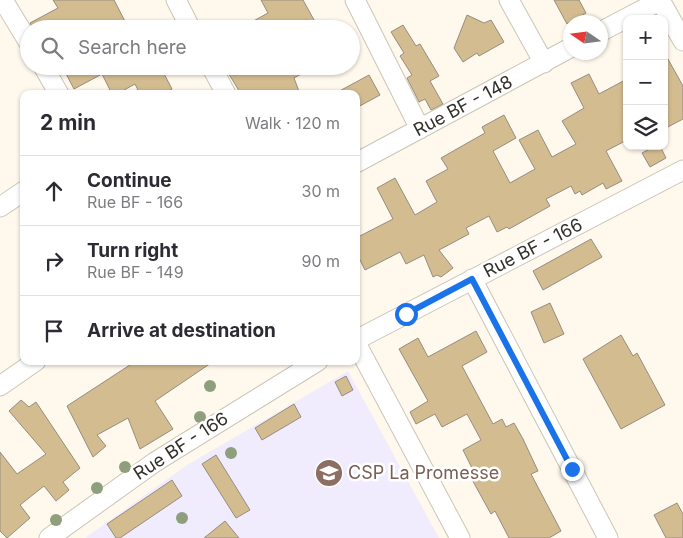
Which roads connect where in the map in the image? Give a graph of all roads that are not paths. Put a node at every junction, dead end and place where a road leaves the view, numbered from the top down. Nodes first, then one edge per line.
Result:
1 (4, 0) edge
2 (176, 0) edge
3 (355, 0) edge
4 (509, 0) edge
5 (661, 0) edge
6 (186, 20) edge
7 (20, 28) edge
8 (608, 28) edge
9 (683, 41) edge
10 (563, 52) edge
11 (544, 63) junction
12 (48, 75) edge
13 (216, 75) edge
14 (57, 90) edge
15 (224, 90) edge
16 (420, 129) junction
17 (360, 161) edge
18 (683, 170) edge
19 (20, 194) edge
20 (0, 207) edge
21 (472, 279) junction
22 (360, 338) edge
23 (360, 351) edge
24 (30, 365) edge
25 (312, 365) edge
26 (0, 386) edge
27 (49, 538) edge
28 (460, 538) edge
29 (608, 538) edge

1 - 7 street
2 - 6 street
3 - 16 street
4 - 11 street
5 - 8 street
5 - 9 street
10 - 11 street, Rue BF - 148
11 - 16 street, Rue BF - 148
12 - 14 street
13 - 15 street
16 - 17 street, Rue BF - 148
18 - 21 street, Rue BF - 166
19 - 20 street
21 - 22 street, Rue BF - 166
21 - 29 street
23 - 28 street
24 - 26 street
25 - 27 street, Rue BF - 166

